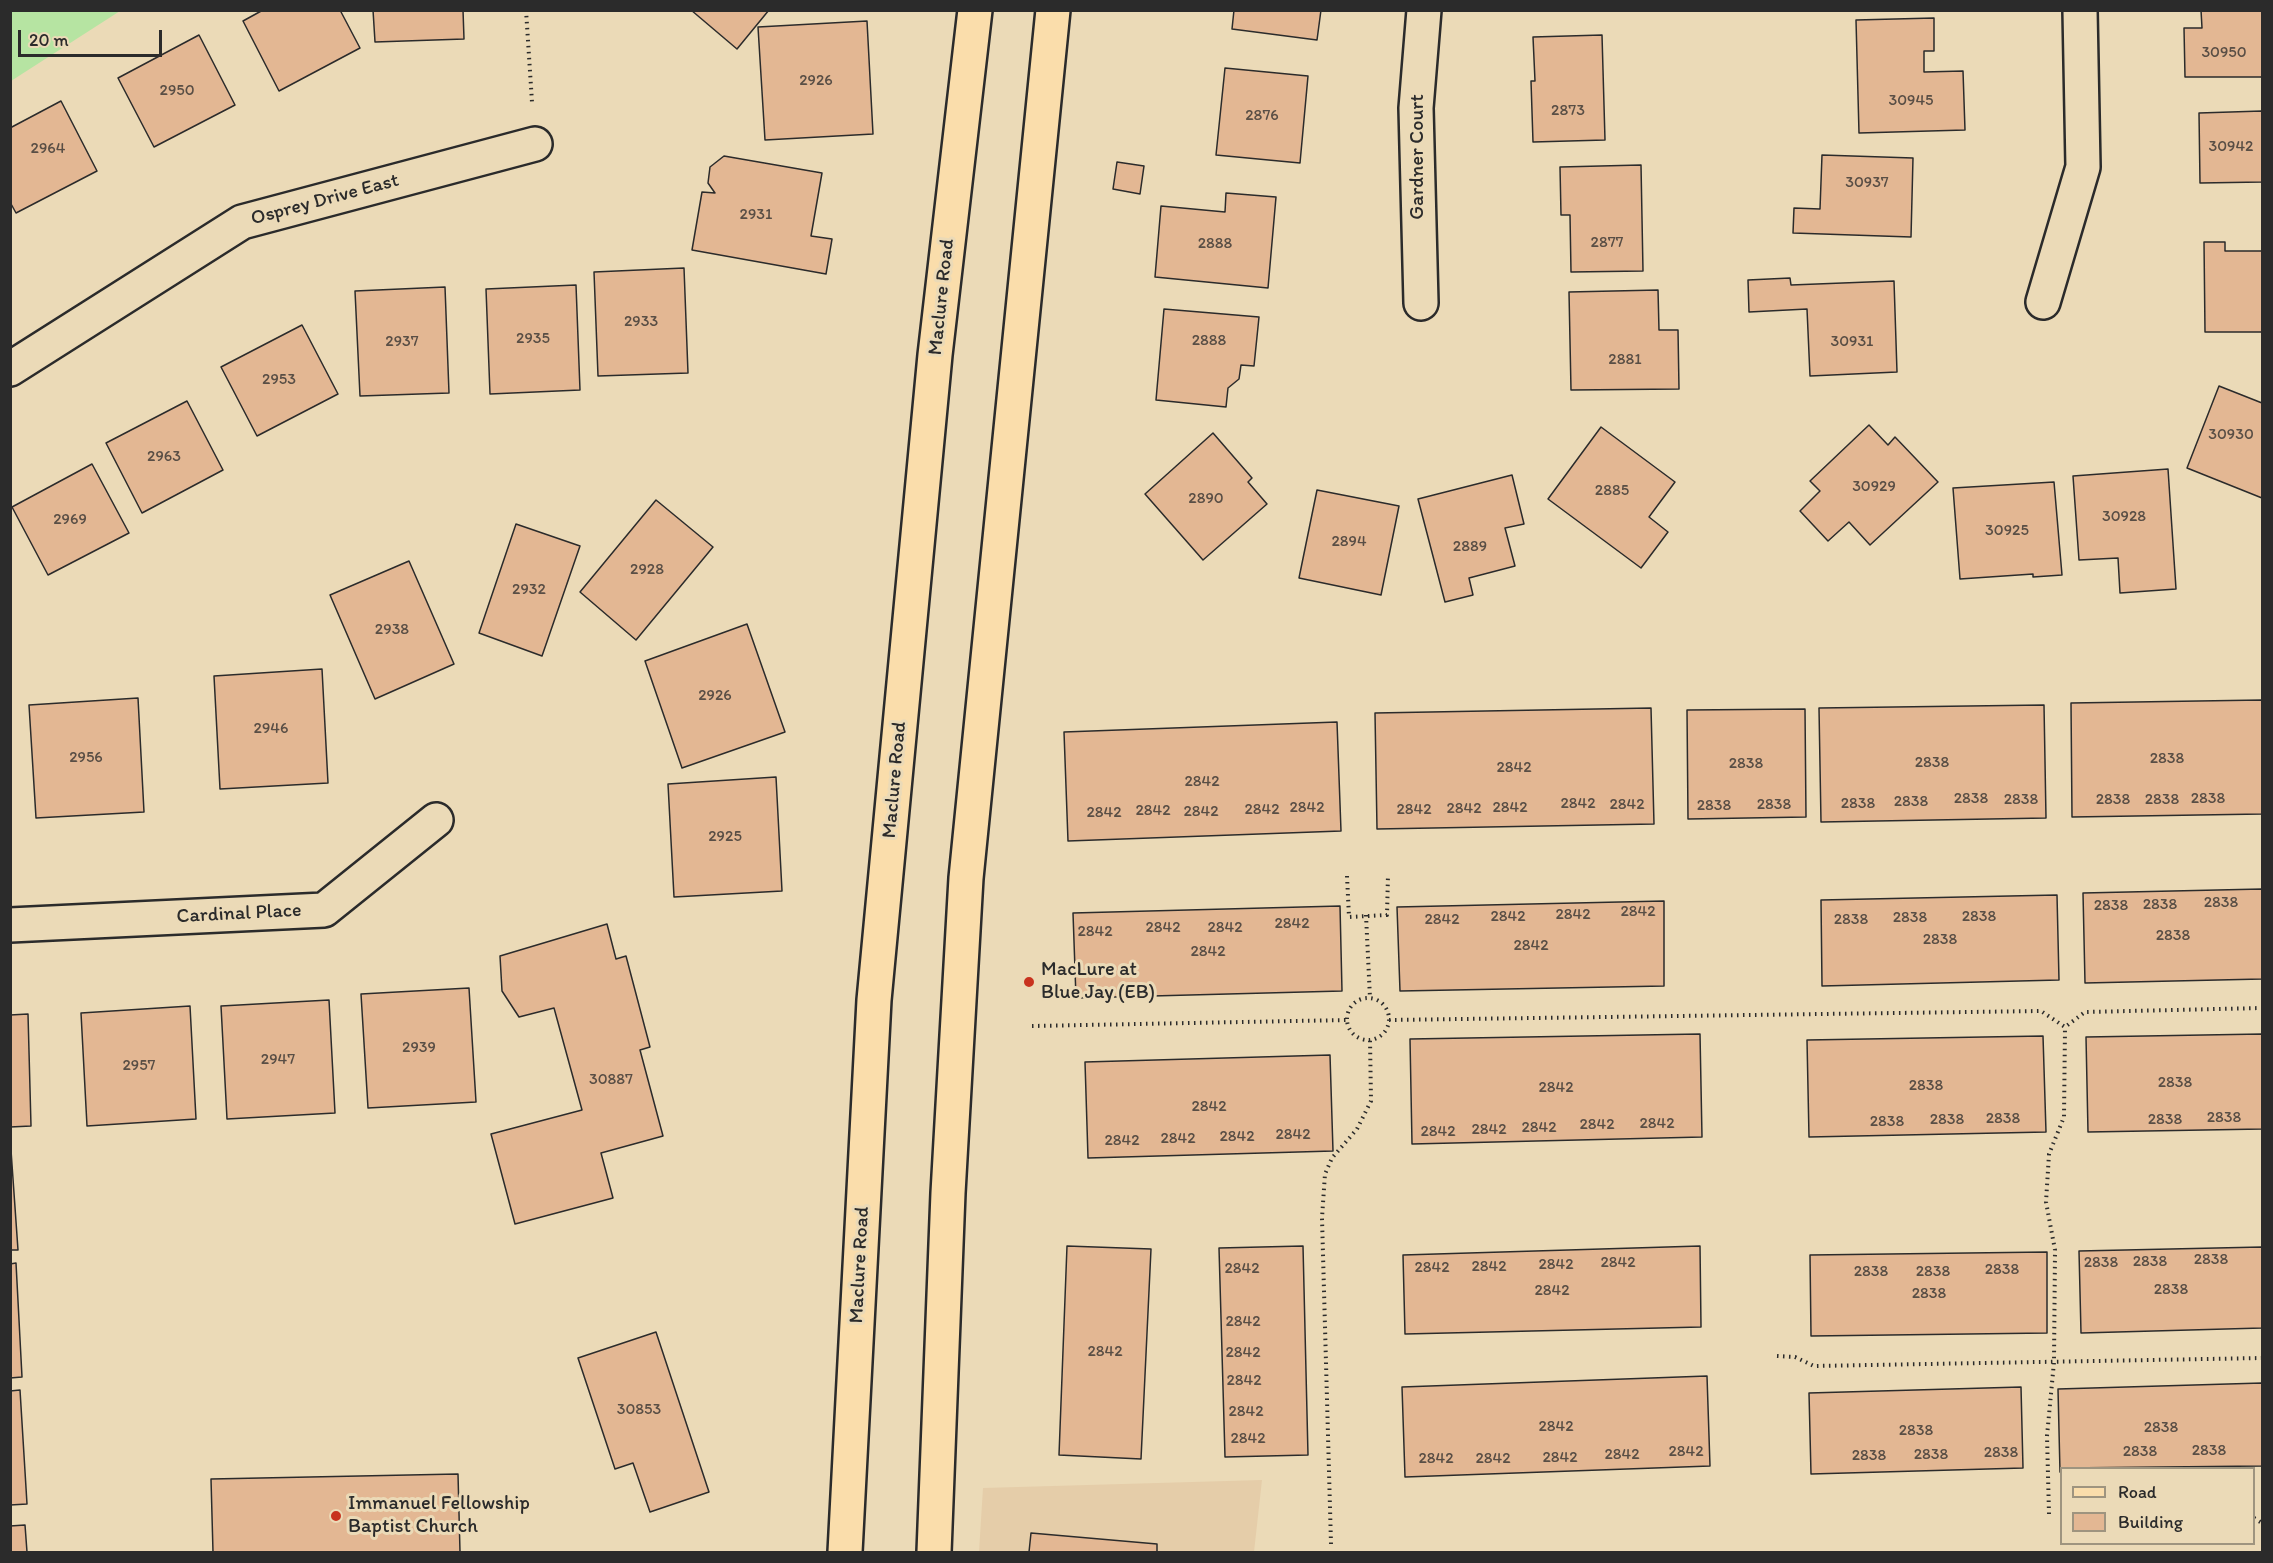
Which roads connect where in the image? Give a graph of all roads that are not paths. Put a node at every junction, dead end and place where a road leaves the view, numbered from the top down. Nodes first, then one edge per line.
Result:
1 (975, 10) edge
2 (1053, 10) edge
3 (1424, 10) edge
4 (2080, 10) edge
5 (535, 144) road end
6 (2043, 302) dead end
7 (1420, 303) dead end
8 (10, 369) edge
9 (435, 820) dead end
10 (10, 925) edge
11 (845, 1552) edge
12 (934, 1552) edge

1 - 11 main road, Maclure Road
2 - 12 main road
3 - 7 street, Gardner Court
4 - 6 street
5 - 8 street, Osprey Drive East
9 - 10 street, Cardinal Place

